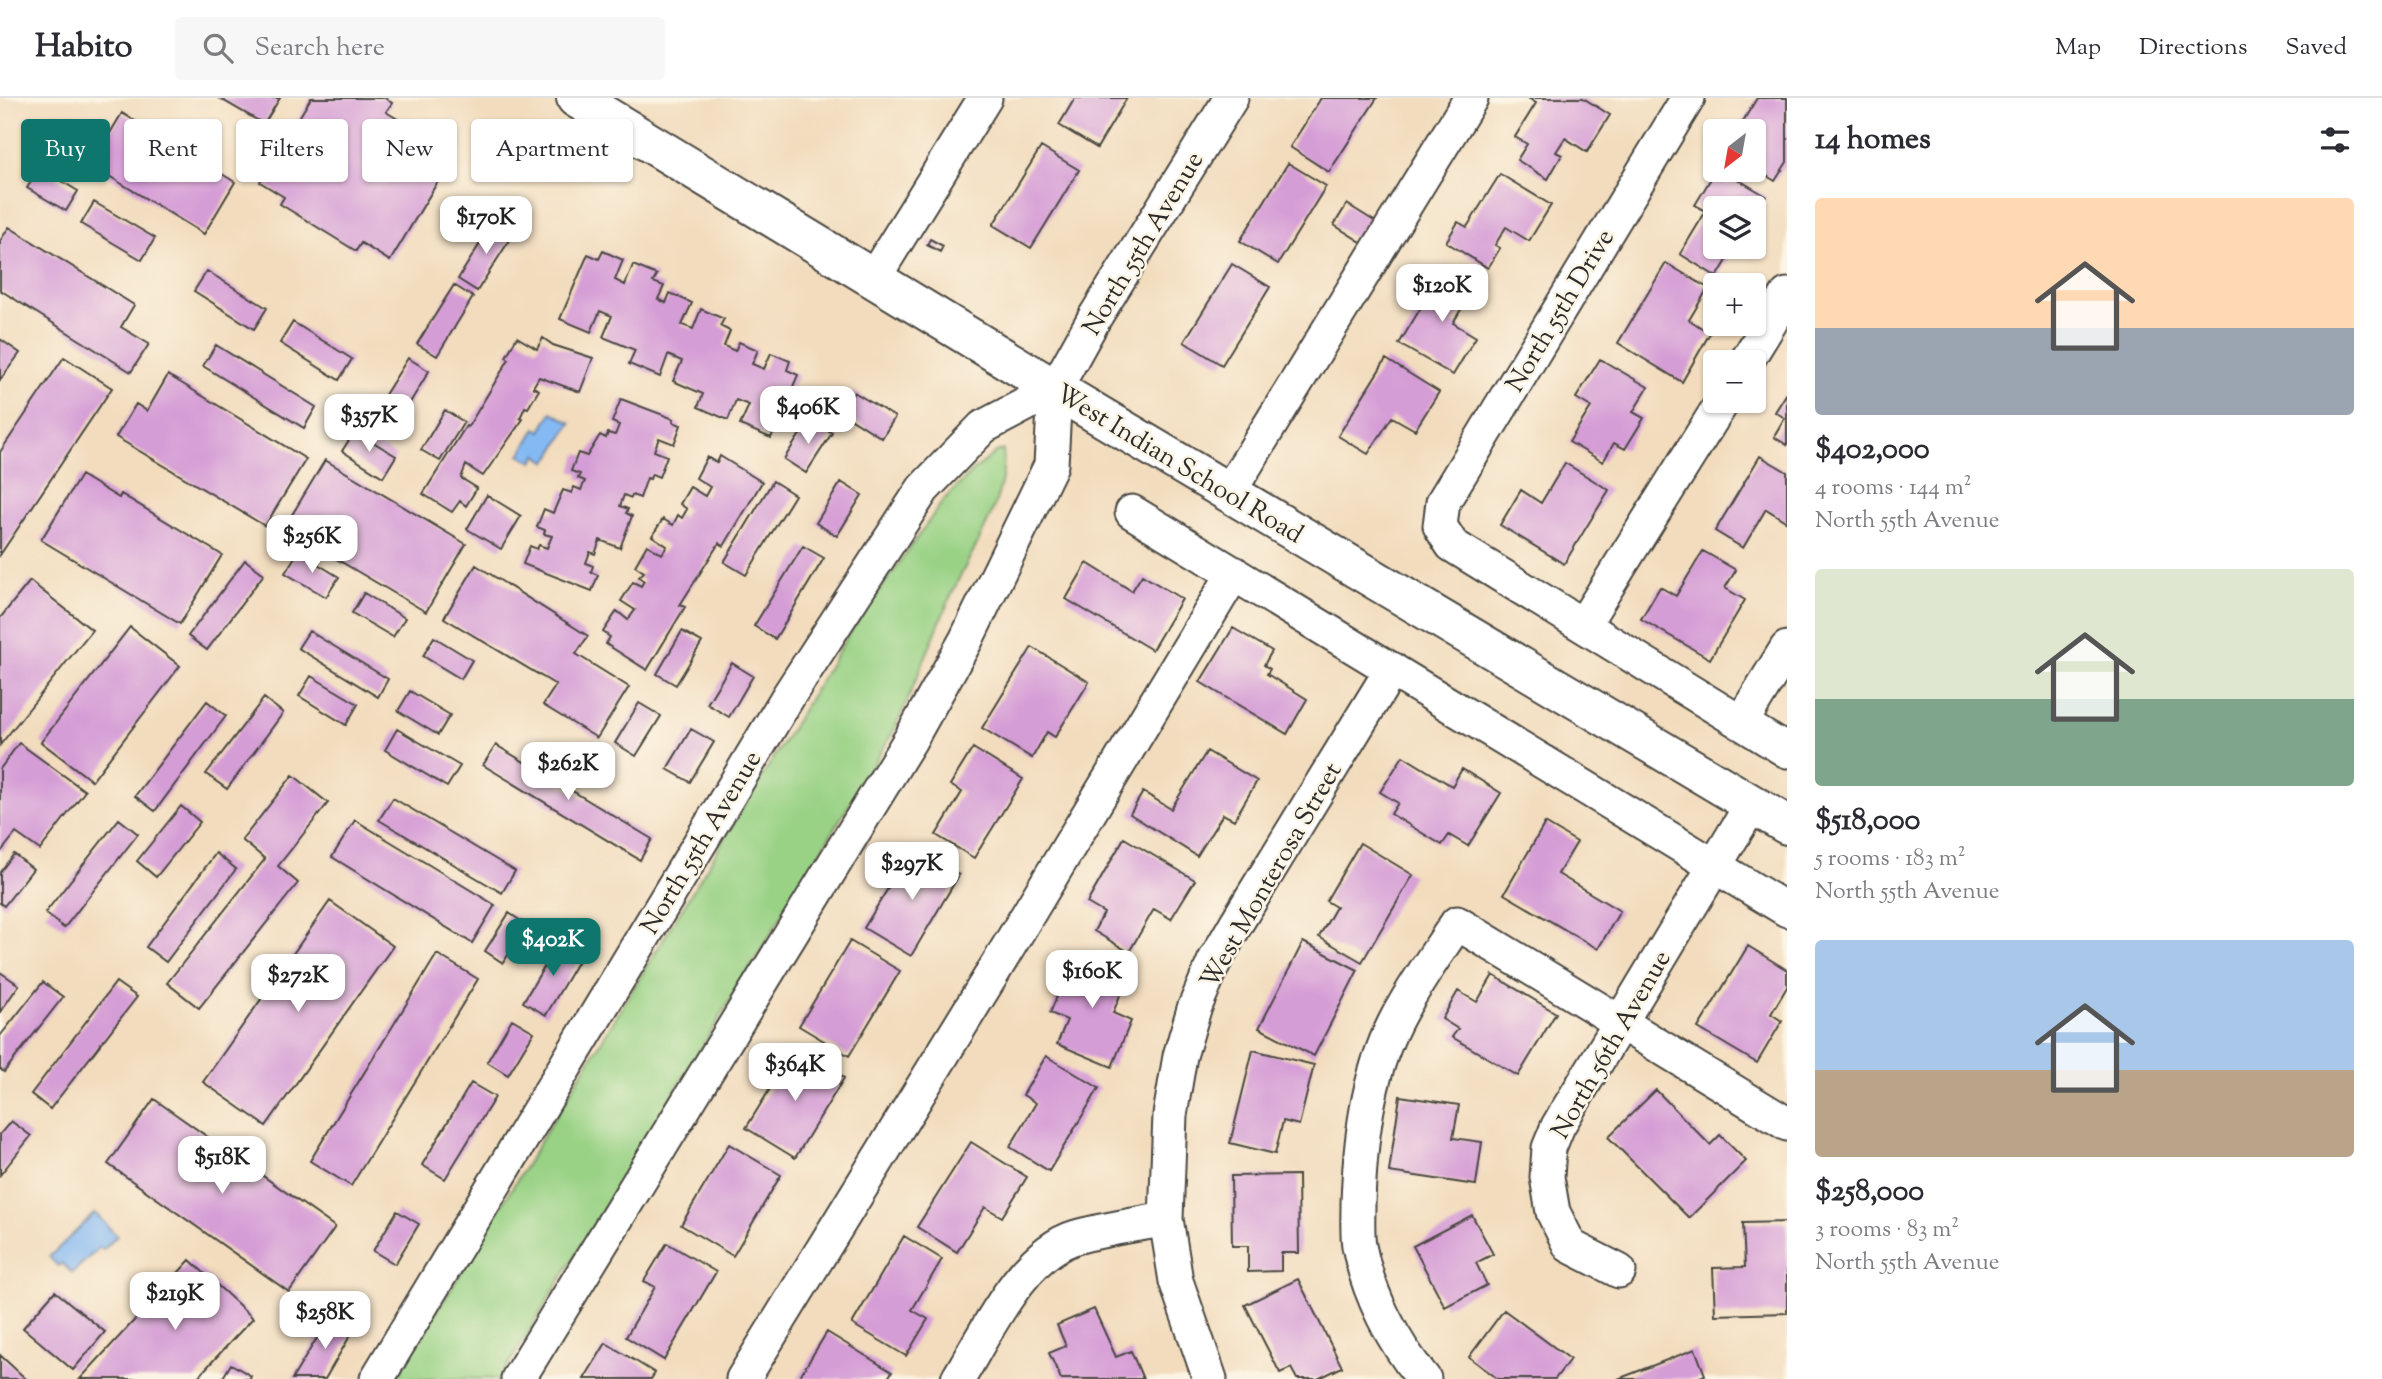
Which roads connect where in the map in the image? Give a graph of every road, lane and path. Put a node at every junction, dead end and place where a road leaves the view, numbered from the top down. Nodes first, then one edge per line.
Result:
1 (576, 98) edge
2 (985, 98) edge
3 (1231, 98) edge
4 (1471, 98) edge
5 (1688, 98) edge
6 (873, 279) junction
7 (1787, 295) edge
8 (1753, 350) edge
9 (1055, 389) junction
10 (1716, 413) edge
11 (1229, 492) junction
12 (1132, 512) dead end
13 (1234, 573) junction
14 (1583, 625) junction
15 (1787, 648) edge
16 (1392, 669) junction
17 (1741, 723) junction
18 (1787, 751) edge
19 (1752, 804) junction
20 (1787, 825) edge
21 (1715, 866) junction
22 (1787, 910) edge
23 (1622, 1023) junction
24 (1787, 1124) edge
25 (1166, 1219) junction
26 (1619, 1272) dead end
27 (377, 1379) edge
28 (518, 1379) edge
29 (743, 1379) edge
30 (958, 1379) edge
31 (1210, 1379) edge
32 (1424, 1379) edge

1 - 6 main road, West Indian School Road
2 - 6 street
3 - 9 street, North 55th Avenue
4 - 11 street
5 - 14 street, North 55th Drive
6 - 9 main road, West Indian School Road
7 - 8 street
9 - 11 main road, West Indian School Road
9 - 27 street, North 55th Avenue
9 - 28 street, North 55th Avenue
10 - 14 street
11 - 19 main road, West Indian School Road
12 - 13 street
13 - 16 street
13 - 29 street
14 - 17 street
15 - 17 street
16 - 21 street
16 - 25 street, West Monterosa Street
17 - 18 street
19 - 20 main road, West Indian School Road
19 - 21 street, North 56th Avenue
21 - 22 street
21 - 23 street, North 56th Avenue
23 - 24 street
23 - 26 street, North 56th Avenue
23 - 32 street
25 - 30 street
25 - 31 street, West Monterosa Street

